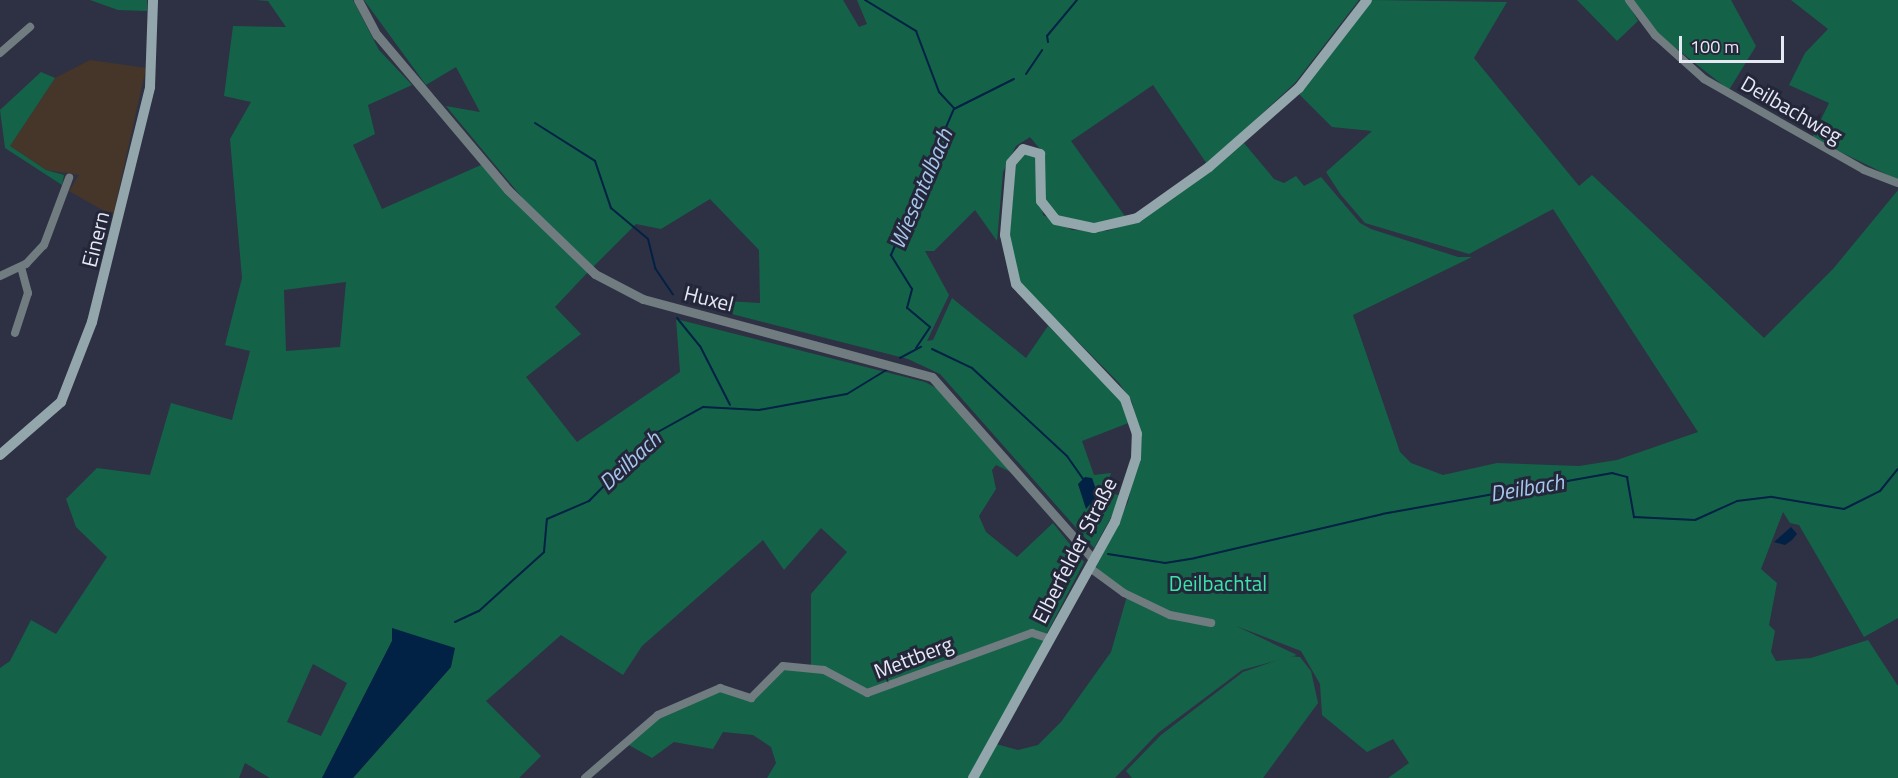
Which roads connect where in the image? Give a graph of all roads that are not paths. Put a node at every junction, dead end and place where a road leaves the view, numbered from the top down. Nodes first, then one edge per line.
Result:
1 (153, 0) edge
2 (358, 0) edge
3 (1367, 0) edge
4 (1629, 0) edge
5 (30, 27) dead end
6 (0, 53) edge
7 (69, 178) dead end
8 (1898, 183) edge
9 (21, 267) junction
10 (0, 276) edge
11 (15, 333) dead end
12 (0, 455) edge
13 (1092, 564) junction
14 (1211, 623) dead end
15 (1050, 639) junction
16 (585, 778) edge
17 (973, 778) edge

1 - 12 main road, Einern
2 - 13 street, Huxel
3 - 13 main road, Elberfelder Straße
4 - 8 street, Deilbachweg
5 - 6 street
7 - 9 street
9 - 10 street
9 - 11 street
13 - 14 street
13 - 15 main road, Elberfelder Straße
15 - 16 street, Mettberg
15 - 17 main road, Elberfelder Straße

